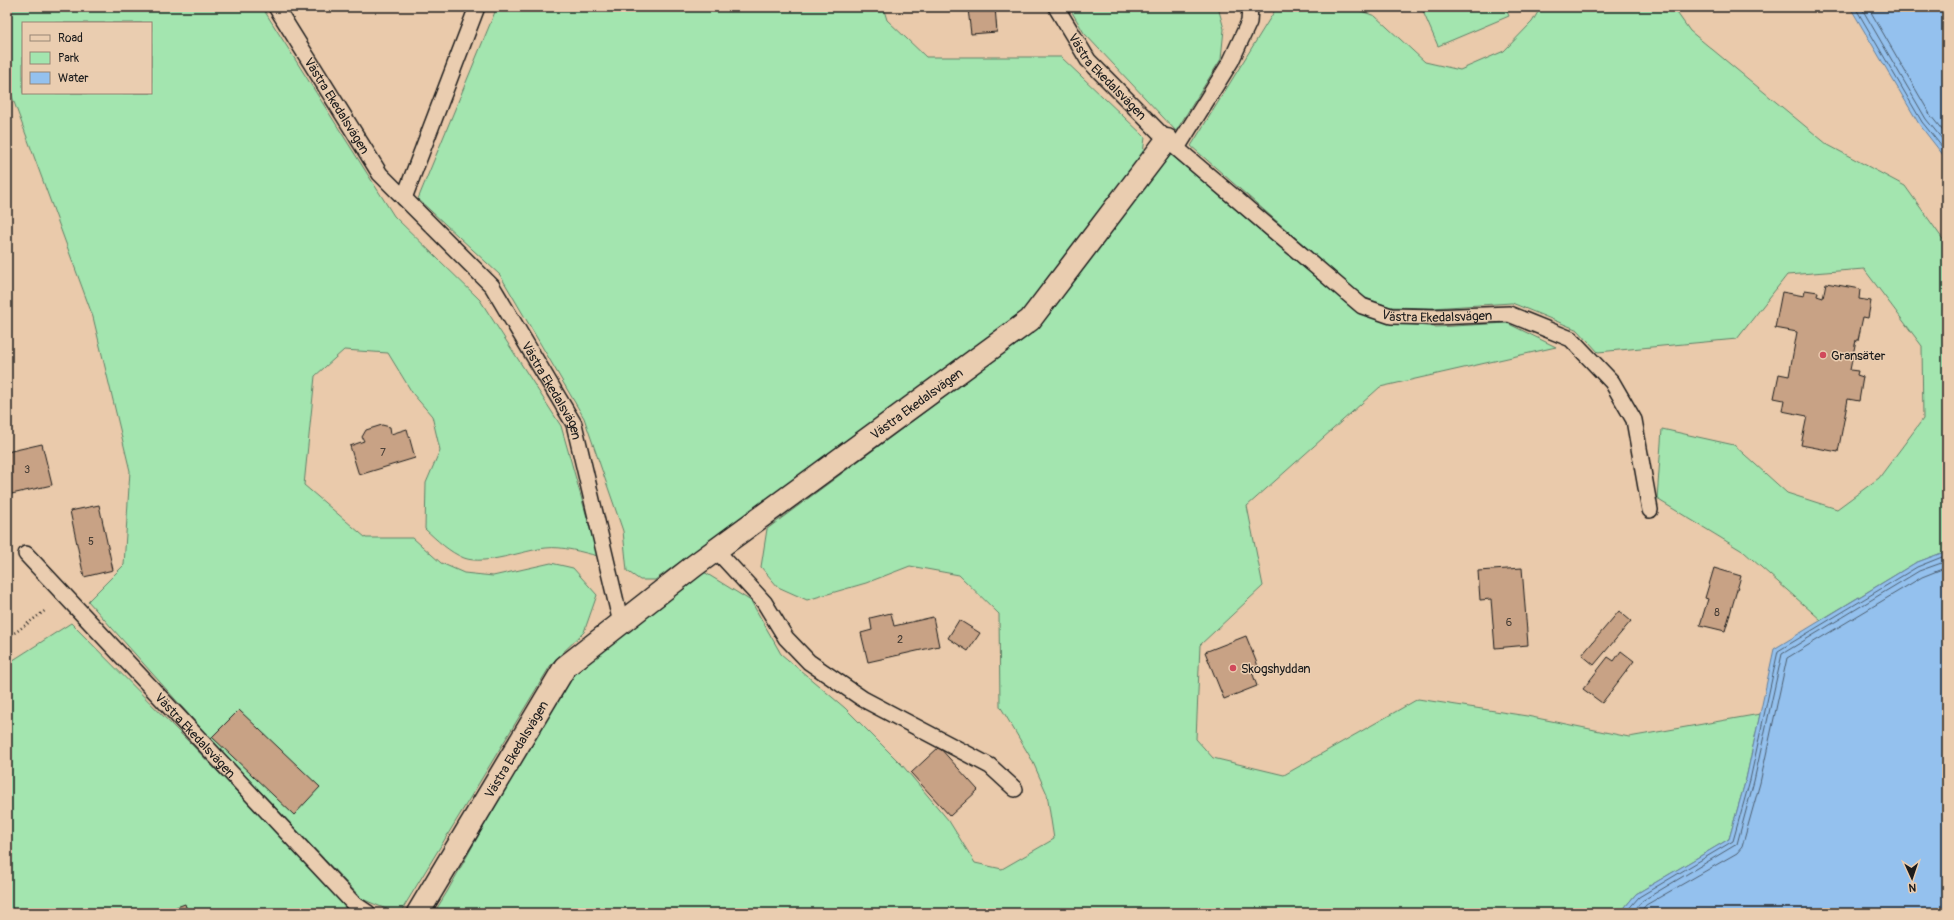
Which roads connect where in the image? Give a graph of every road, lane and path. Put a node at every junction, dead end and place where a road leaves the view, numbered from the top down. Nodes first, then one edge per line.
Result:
1 (276, 7) edge
2 (477, 7) edge
3 (1056, 7) edge
4 (1250, 7) edge
5 (1172, 144) junction
6 (404, 198) junction
7 (1650, 510) dead end
8 (716, 550) junction
9 (26, 554) dead end
10 (68, 599) junction
11 (621, 623) junction
12 (7, 636) edge
13 (1015, 789) dead end
14 (368, 913) edge
15 (418, 913) edge

1 - 6 lane, Västra Ekedalsvägen
2 - 6 lane
3 - 5 lane, Västra Ekedalsvägen
4 - 5 lane
5 - 7 lane, Västra Ekedalsvägen
5 - 8 street, Västra Ekedalsvägen
6 - 11 lane, Västra Ekedalsvägen
8 - 11 street, Västra Ekedalsvägen
8 - 13 lane
9 - 10 lane, Västra Ekedalsvägen
10 - 12 path
10 - 14 lane, Västra Ekedalsvägen
11 - 15 street, Västra Ekedalsvägen

